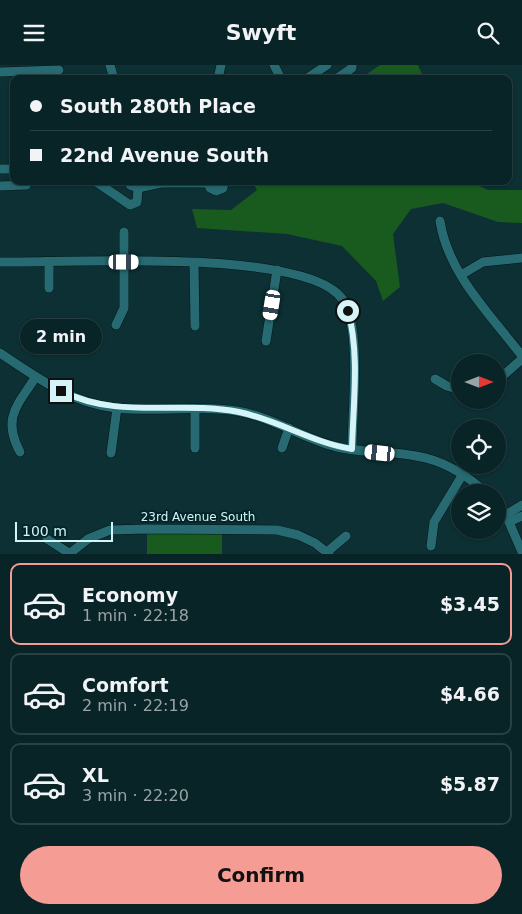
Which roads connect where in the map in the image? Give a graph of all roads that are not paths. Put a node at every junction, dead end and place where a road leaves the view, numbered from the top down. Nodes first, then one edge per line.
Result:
1 (327, 65) edge
2 (352, 65) edge
3 (59, 71) edge
4 (0, 72) edge
5 (312, 75) edge
6 (342, 75) edge
7 (26, 185) edge
8 (101, 185) edge
9 (133, 185) edge
10 (209, 185) edge
11 (223, 185) edge
12 (0, 186) edge
13 (122, 199) junction
14 (440, 221) dead end
15 (124, 232) dead end
16 (522, 258) edge
17 (0, 262) edge
18 (124, 262) junction
19 (49, 263) junction
20 (194, 263) junction
21 (277, 270) junction
22 (461, 275) junction
23 (49, 288) dead end
24 (116, 325) dead end
25 (195, 326) dead end
26 (266, 341) dead end
27 (0, 353) edge
28 (522, 358) edge
29 (506, 373) edge
30 (35, 378) junction
31 (435, 379) dead end
32 (451, 388) edge
33 (117, 408) junction
34 (195, 409) junction
35 (289, 428) junction
36 (282, 447) dead end
37 (195, 448) dead end
38 (352, 449) junction
39 (20, 452) dead end
40 (111, 453) dead end
41 (451, 469) edge
42 (463, 474) joint
43 (475, 484) edge
44 (522, 505) edge
45 (522, 517) edge
46 (507, 519) junction
47 (346, 536) dead end
48 (48, 539) dead end
49 (431, 546) dead end
50 (522, 552) edge
51 (328, 553) edge
52 (69, 554) edge

1 - 5 street
2 - 6 street
3 - 4 street
7 - 12 street
8 - 13 street
9 - 13 street
9 - 13 street
10 - 11 street
14 - 22 street
15 - 18 street
16 - 22 street
17 - 19 street
18 - 19 street
18 - 20 street
18 - 24 street
19 - 23 street
20 - 21 street
20 - 25 street
21 - 26 street
21 - 38 street
22 - 28 street
27 - 30 street
28 - 29 street
30 - 33 street
30 - 39 street
31 - 32 street
33 - 34 street
33 - 40 street
34 - 35 street
34 - 37 street
35 - 36 street
35 - 38 street
38 - 41 street
42 - 43 street
42 - 49 street
44 - 46 street
45 - 46 street
46 - 50 street
47 - 51 street
48 - 52 street
51 - 52 street, 23rd Avenue South

